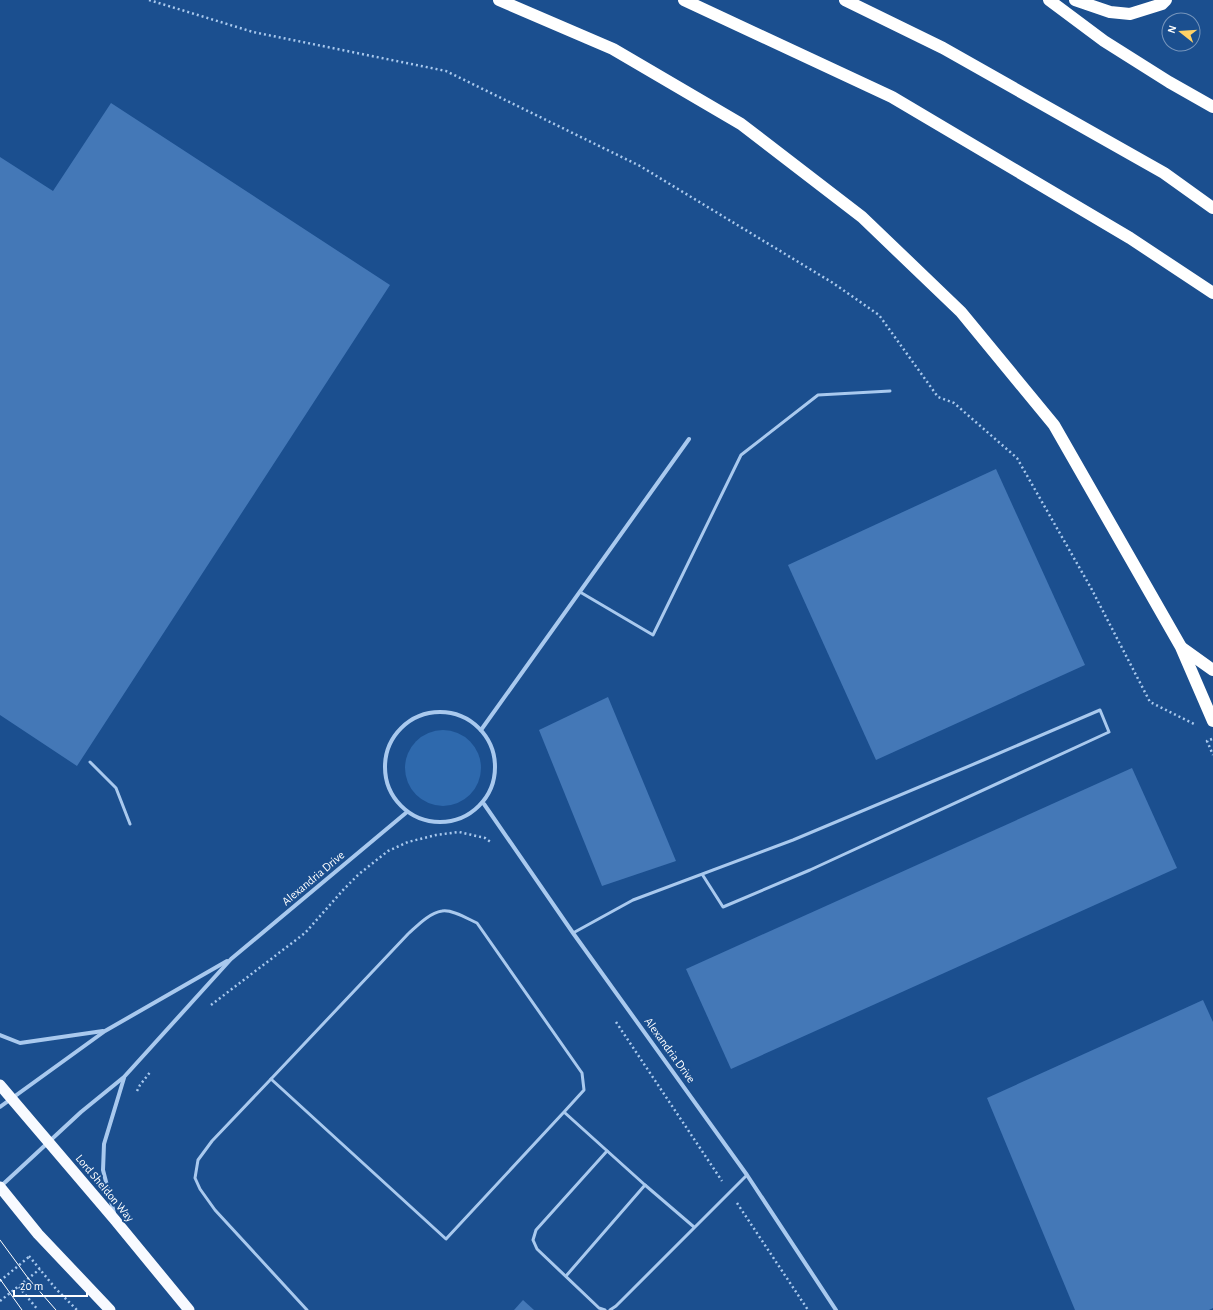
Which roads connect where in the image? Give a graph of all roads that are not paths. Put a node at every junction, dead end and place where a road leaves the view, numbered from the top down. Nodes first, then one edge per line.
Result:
1 (499, 0) edge
2 (684, 0) edge
3 (845, 0) edge
4 (1049, 0) edge
5 (1075, 0) edge
6 (1166, 0) edge
7 (1213, 107) edge
8 (1213, 208) edge
9 (1213, 293) edge
10 (890, 391) dead end
11 (690, 438) dead end
12 (580, 592) junction
13 (1181, 647) junction
14 (1213, 670) edge
15 (1213, 721) edge
16 (481, 730) junction
17 (90, 762) dead end
18 (484, 804) junction
19 (407, 812) junction
20 (130, 824) dead end
21 (702, 874) junction
22 (573, 933) junction
23 (231, 959) junction
24 (105, 1031) junction
25 (0, 1036) edge
26 (124, 1077) junction
27 (271, 1079) junction
28 (0, 1085) edge
29 (13, 1099) junction
30 (0, 1107) edge
31 (564, 1112) junction
32 (49, 1143) junction
33 (607, 1151) junction
34 (747, 1174) junction
35 (645, 1185) junction
36 (0, 1187) edge
37 (115, 1220) junction
38 (694, 1227) junction
39 (566, 1276) junction
40 (110, 1310) edge
41 (189, 1310) edge
42 (307, 1310) edge
43 (605, 1310) edge
44 (610, 1310) edge
45 (836, 1310) edge

1 - 13 highway
2 - 9 highway
3 - 8 highway
4 - 7 highway
5 - 6 highway
10 - 12 lane
11 - 12 street
12 - 16 street
13 - 14 highway
13 - 15 highway
16 - 18 street
16 - 19 street
17 - 20 lane
18 - 19 street
18 - 22 street, Alexandria Drive
19 - 23 street, Alexandria Drive
21 - 21 lane
21 - 22 lane
22 - 34 street, Alexandria Drive
23 - 24 street
23 - 26 street
24 - 25 street
24 - 29 street
26 - 32 street
26 - 37 street
27 - 31 lane
27 - 31 lane
27 - 42 lane
28 - 29 highway, Lord Sheldon Way
29 - 30 street
29 - 32 highway, Lord Sheldon Way
31 - 33 lane
32 - 36 street
32 - 37 highway, Lord Sheldon Way
33 - 35 lane
33 - 39 lane
34 - 38 lane
34 - 45 street, Alexandria Drive
35 - 38 lane
35 - 39 lane
36 - 40 highway
37 - 41 highway, Lord Sheldon Way
38 - 44 lane
39 - 43 lane

